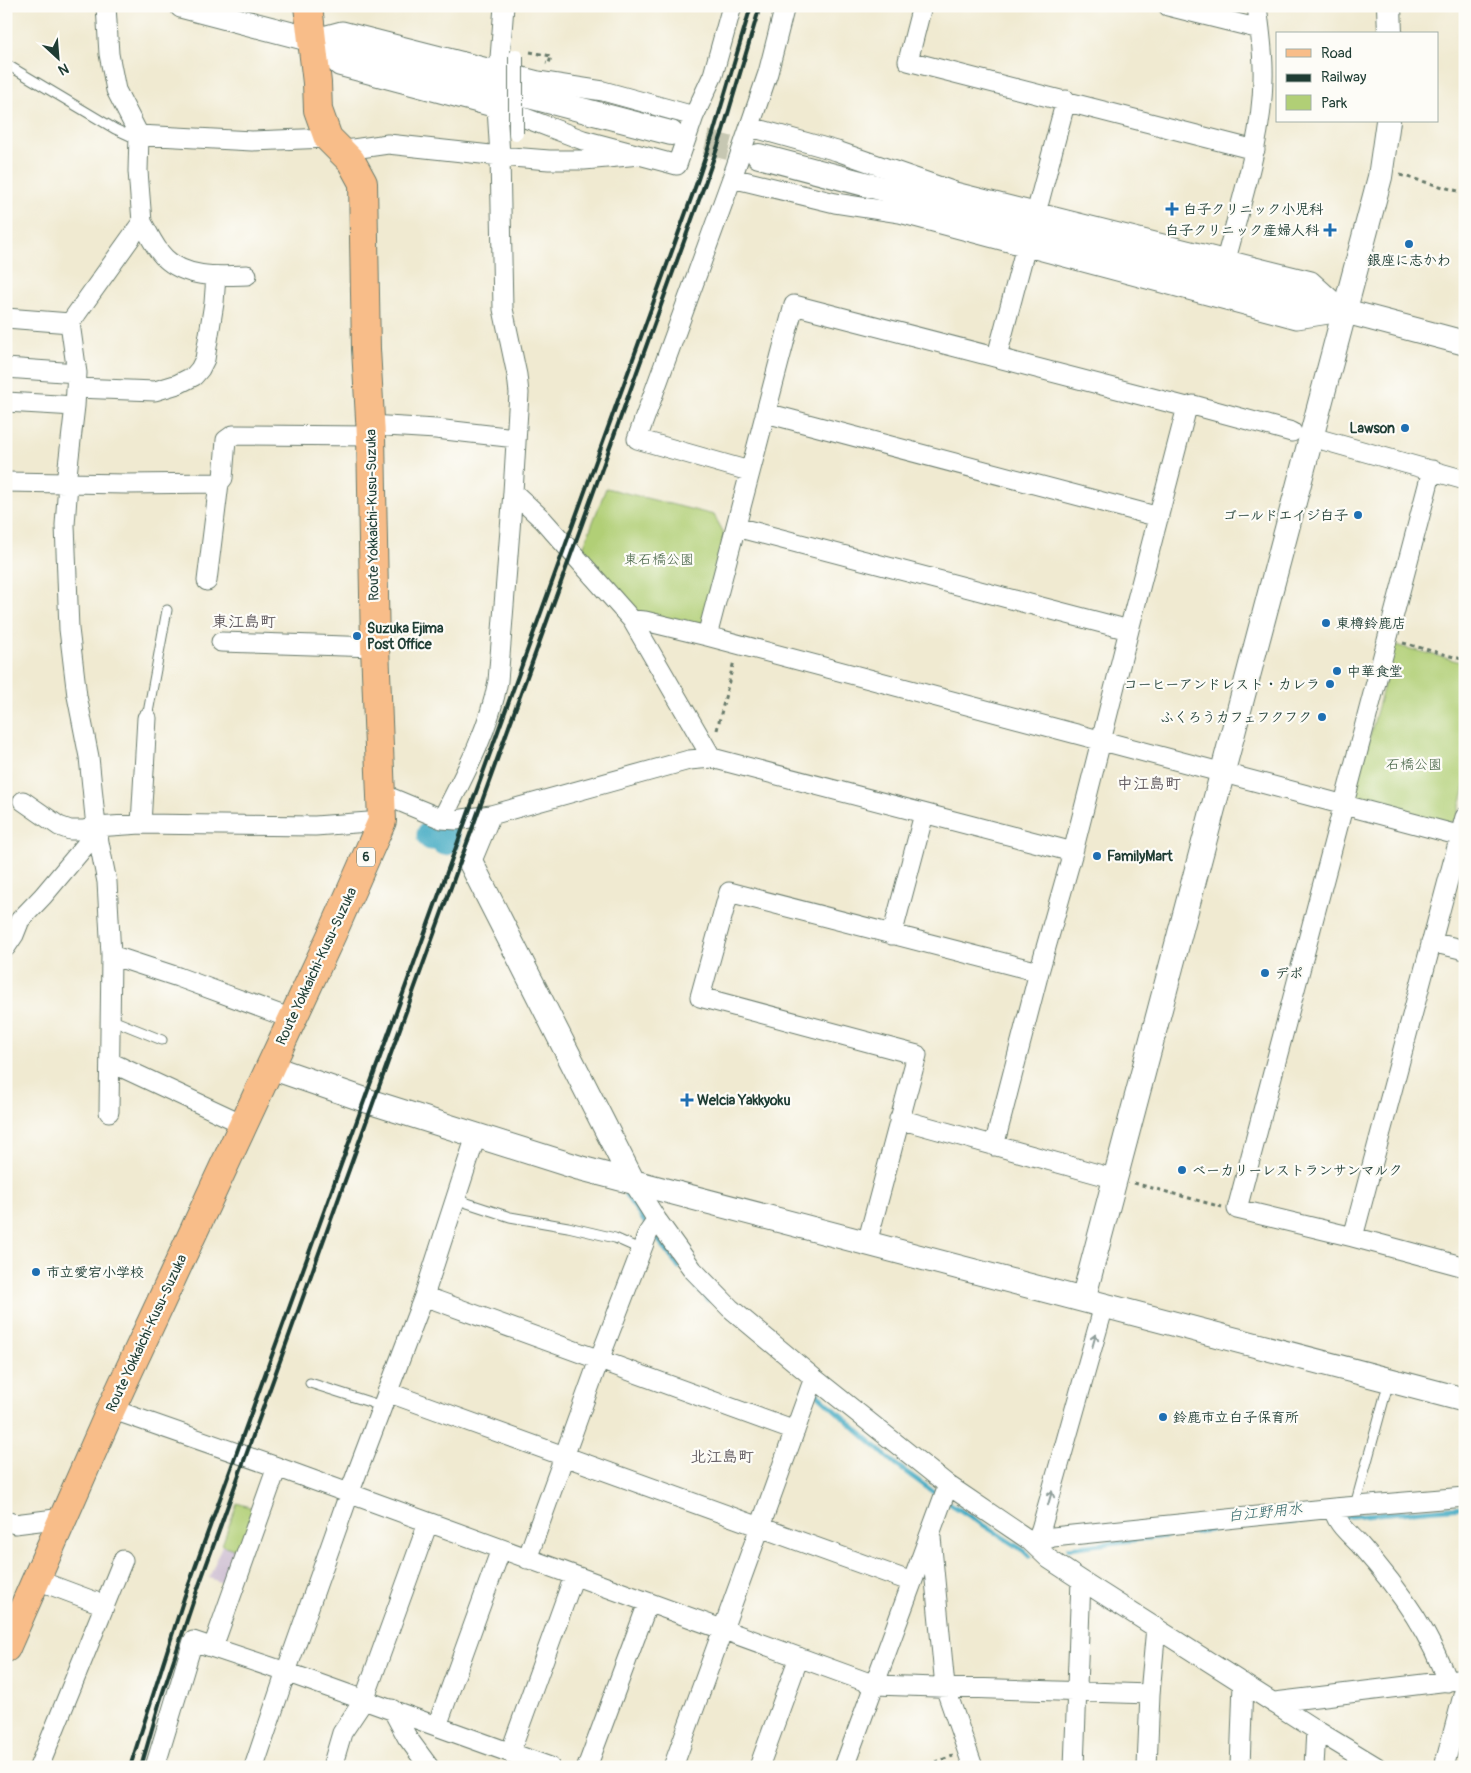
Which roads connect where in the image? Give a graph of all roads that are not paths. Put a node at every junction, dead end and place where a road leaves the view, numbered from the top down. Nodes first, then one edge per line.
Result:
1 (106, 6) edge
2 (182, 6) edge
3 (308, 6) edge
4 (504, 6) edge
5 (732, 6) edge
6 (785, 6) edge
7 (922, 6) edge
8 (1168, 6) edge
9 (1257, 6) edge
10 (1389, 6) edge
11 (1260, 29) junction
12 (1390, 32) edge
13 (312, 39) junction
14 (519, 53) road end
15 (6, 64) edge
16 (499, 71) junction
17 (1066, 100) junction
18 (497, 108) junction
19 (694, 116) junction
20 (1388, 122) edge
21 (751, 127) junction
22 (516, 133) dead end
23 (671, 133) tunnel mouth
24 (139, 137) junction
25 (334, 144) junction
26 (1255, 150) junction
27 (640, 155) junction
28 (500, 156) junction
29 (758, 156) tunnel mouth
30 (732, 178) junction
31 (1039, 202) dead end
32 (142, 222) junction
33 (1026, 246) junction
34 (1228, 252) dead end
35 (247, 275) dead end
36 (216, 276) junction
37 (1344, 312) junction
38 (6, 318) edge
39 (70, 323) junction
40 (1465, 343) edge
41 (997, 356) junction
42 (6, 368) edge
43 (76, 389) junction
44 (6, 402) edge
45 (1188, 406) junction
46 (766, 412) junction
47 (371, 430) junction
48 (1302, 434) junction
49 (516, 438) junction
50 (1432, 470) junction
51 (749, 471) junction
52 (1465, 480) edge
53 (6, 482) edge
54 (67, 483) junction
55 (219, 483) junction
56 (514, 492) junction
57 (1159, 517) junction
58 (736, 527) junction
59 (207, 581) dead end
60 (167, 610) dead end
61 (632, 620) junction
62 (1128, 630) junction
63 (706, 636) junction
64 (221, 642) dead end
65 (375, 647) junction
66 (147, 718) joint
67 (1100, 741) junction
68 (711, 756) junction
69 (1223, 774) junction
70 (382, 794) junction
71 (23, 801) dead end
72 (1344, 804) junction
73 (924, 814) junction
74 (491, 815) junction
75 (442, 819) junction
76 (382, 821) junction
77 (141, 824) junction
78 (96, 827) junction
79 (1463, 830) edge
80 (1073, 852) junction
81 (471, 863) joint
82 (892, 935) junction
83 (1431, 942) junction
84 (6, 946) edge
85 (1465, 950) edge
86 (111, 955) junction
87 (1039, 972) junction
88 (292, 1019) junction
89 (110, 1020) junction
90 (162, 1040) dead end
91 (110, 1062) junction
92 (270, 1067) junction
93 (109, 1112) dead end
94 (899, 1119) junction
95 (243, 1124) junction
96 (476, 1136) junction
97 (994, 1146) junction
98 (1124, 1181) junction
99 (632, 1182) junction
100 (455, 1198) junction
101 (650, 1232) junction
102 (1353, 1237) junction
103 (867, 1243) junction
104 (1465, 1268) edge
105 (424, 1296) junction
106 (1093, 1303) junction
107 (599, 1360) junction
108 (814, 1378) junction
109 (1389, 1381) junction
110 (310, 1383) dead end
111 (385, 1399) junction
112 (1465, 1400) edge
113 (111, 1409) junction
114 (795, 1431) junction
115 (564, 1456) junction
116 (277, 1467) junction
117 (349, 1494) junction
118 (945, 1494) junction
119 (1465, 1497) edge
120 (1358, 1506) junction
121 (1336, 1515) junction
122 (63, 1518) junction
123 (6, 1521) edge
124 (428, 1523) junction
125 (760, 1528) junction
126 (931, 1533) junction
127 (1035, 1544) junction
128 (501, 1549) junction
129 (527, 1559) junction
130 (122, 1560) dead end
131 (574, 1576) junction
132 (36, 1580) junction
133 (1081, 1580) junction
134 (912, 1582) junction
135 (648, 1603) junction
136 (104, 1605) junction
137 (1156, 1627) junction
138 (723, 1629) junction
139 (213, 1647) junction
140 (6, 1648) edge
141 (799, 1657) junction
142 (286, 1672) junction
143 (1243, 1683) junction
144 (1459, 1683) edge
145 (875, 1685) junction
146 (945, 1687) junction
147 (1077, 1690) junction
148 (1150, 1694) junction
149 (364, 1700) junction
150 (1274, 1702) junction
151 (392, 1709) junction
152 (437, 1726) junction
153 (1316, 1730) junction
154 (510, 1753) junction
155 (970, 1759) edge
156 (38, 1767) edge
157 (155, 1767) edge
158 (254, 1767) edge
159 (332, 1767) edge
160 (429, 1767) edge
161 (550, 1767) edge
162 (587, 1767) edge
163 (673, 1767) edge
164 (760, 1767) edge
165 (844, 1767) edge
166 (1074, 1767) edge
167 (1147, 1767) edge
168 (1240, 1767) edge
169 (1314, 1767) edge
170 (1377, 1767) edge
171 (1444, 1767) edge

1 - 24 street
2 - 13 street
3 - 13 main road, Route Yokkaichi-Kusu-Suzuka / 6
4 - 16 street
5 - 19 street
6 - 21 street
7 - 17 street
8 - 11 street
9 - 11 street
10 - 12 street
11 - 26 street
13 - 16 street
13 - 18 street
13 - 23 street
13 - 25 main road, Route Yokkaichi-Kusu-Suzuka / 6
14 - 22 street, bridge
15 - 24 lane
16 - 19 street
17 - 26 street
17 - 31 street
18 - 27 street
18 - 28 street
19 - 27 street
20 - 37 street
21 - 30 street
21 - 37 street
24 - 25 street
24 - 32 street
25 - 28 street
25 - 47 main road, Route Yokkaichi-Kusu-Suzuka / 6
26 - 34 street
27 - 28 street
28 - 49 street
29 - 37 street
30 - 33 street
30 - 51 street
32 - 36 street
32 - 39 street
33 - 37 street
33 - 41 street
35 - 36 street
36 - 43 street
37 - 40 street
37 - 48 street
38 - 39 street
39 - 43 street
41 - 45 street
41 - 46 street
42 - 43 street
43 - 44 street
43 - 54 street
45 - 48 street
45 - 57 street
46 - 51 street
46 - 57 street
47 - 49 street
47 - 55 street
47 - 65 main road, Route Yokkaichi-Kusu-Suzuka / 6
48 - 50 street
48 - 69 street
49 - 56 street
50 - 52 street
50 - 72 street
51 - 58 street
53 - 54 street
54 - 55 street
54 - 78 street
55 - 59 street
56 - 61 street
56 - 75 street
57 - 62 street
58 - 62 street
58 - 63 street
60 - 66 lane
61 - 63 street
61 - 68 street
62 - 67 street
63 - 67 street
64 - 65 street
65 - 70 main road, Route Yokkaichi-Kusu-Suzuka / 6
66 - 77 street
67 - 69 street
67 - 80 street
68 - 73 street
68 - 74 street
69 - 72 street
69 - 98 street
70 - 75 street
70 - 76 main road, Route Yokkaichi-Kusu-Suzuka / 6
71 - 78 street
72 - 79 street
72 - 102 street
73 - 80 street
73 - 82 street
74 - 75 street
74 - 81 street
76 - 77 street
76 - 88 main road, Route Yokkaichi-Kusu-Suzuka / 6
77 - 78 street
78 - 84 street
78 - 86 street
79 - 83 street
80 - 87 street
81 - 99 street
82 - 87 street
82 - 94 street
83 - 85 street
83 - 102 street
86 - 88 street
86 - 89 street
87 - 97 street
88 - 92 main road, Route Yokkaichi-Kusu-Suzuka / 6
89 - 90 lane
89 - 91 street
91 - 93 street
91 - 95 street
92 - 95 main road, Route Yokkaichi-Kusu-Suzuka / 6
92 - 96 street
94 - 97 street
94 - 103 street
95 - 113 main road, Route Yokkaichi-Kusu-Suzuka / 6
96 - 99 street
96 - 100 street
97 - 98 street
98 - 106 street
99 - 101 street
99 - 103 street
100 - 101 lane
100 - 105 street
101 - 107 street
101 - 108 street
102 - 104 street
103 - 106 street
105 - 107 street
105 - 111 street
106 - 109 street
127 -> 106 street
107 - 114 street
107 - 115 street
108 - 114 street
108 - 118 street
109 - 112 street
109 - 120 lane
110 - 111 lane
111 - 115 street
111 - 117 street
113 - 116 street
113 - 122 main road, Route Yokkaichi-Kusu-Suzuka / 6
114 - 125 street
115 - 125 street
115 - 129 street
116 - 117 street
116 - 139 street
117 - 124 street
117 - 142 street
118 - 126 street
118 - 127 street
119 - 120 street
120 - 121 street
121 - 127 street
121 - 144 street
122 - 123 street
122 - 132 main road, Route Yokkaichi-Kusu-Suzuka / 6
124 - 128 street
124 - 149 street
125 - 134 street
125 - 138 street
126 - 134 street
126 - 146 street
127 - 133 street
128 - 129 street
128 - 152 street
129 - 131 street
130 - 136 street
131 - 135 street
131 - 154 street
132 - 136 street
132 - 140 main road, Route Yokkaichi-Kusu-Suzuka / 6
133 - 137 street
133 - 147 street
134 - 145 street
135 - 138 street
135 - 162 street
136 - 156 street
137 - 143 street
137 - 148 street
138 - 141 street
138 - 163 street
139 - 142 street
139 - 157 street
141 - 145 street
141 - 164 street
142 - 149 street
142 - 158 street
143 - 150 street
143 - 168 street
144 - 150 street
144 - 171 street
145 - 146 street
145 - 165 street
146 - 147 street
146 - 155 street
147 - 148 street
147 - 166 street
148 - 167 street
149 - 151 street
149 - 159 street
150 - 153 street
151 - 152 street
151 - 160 street
152 - 154 street
153 - 169 street
153 - 170 street
154 - 161 street

